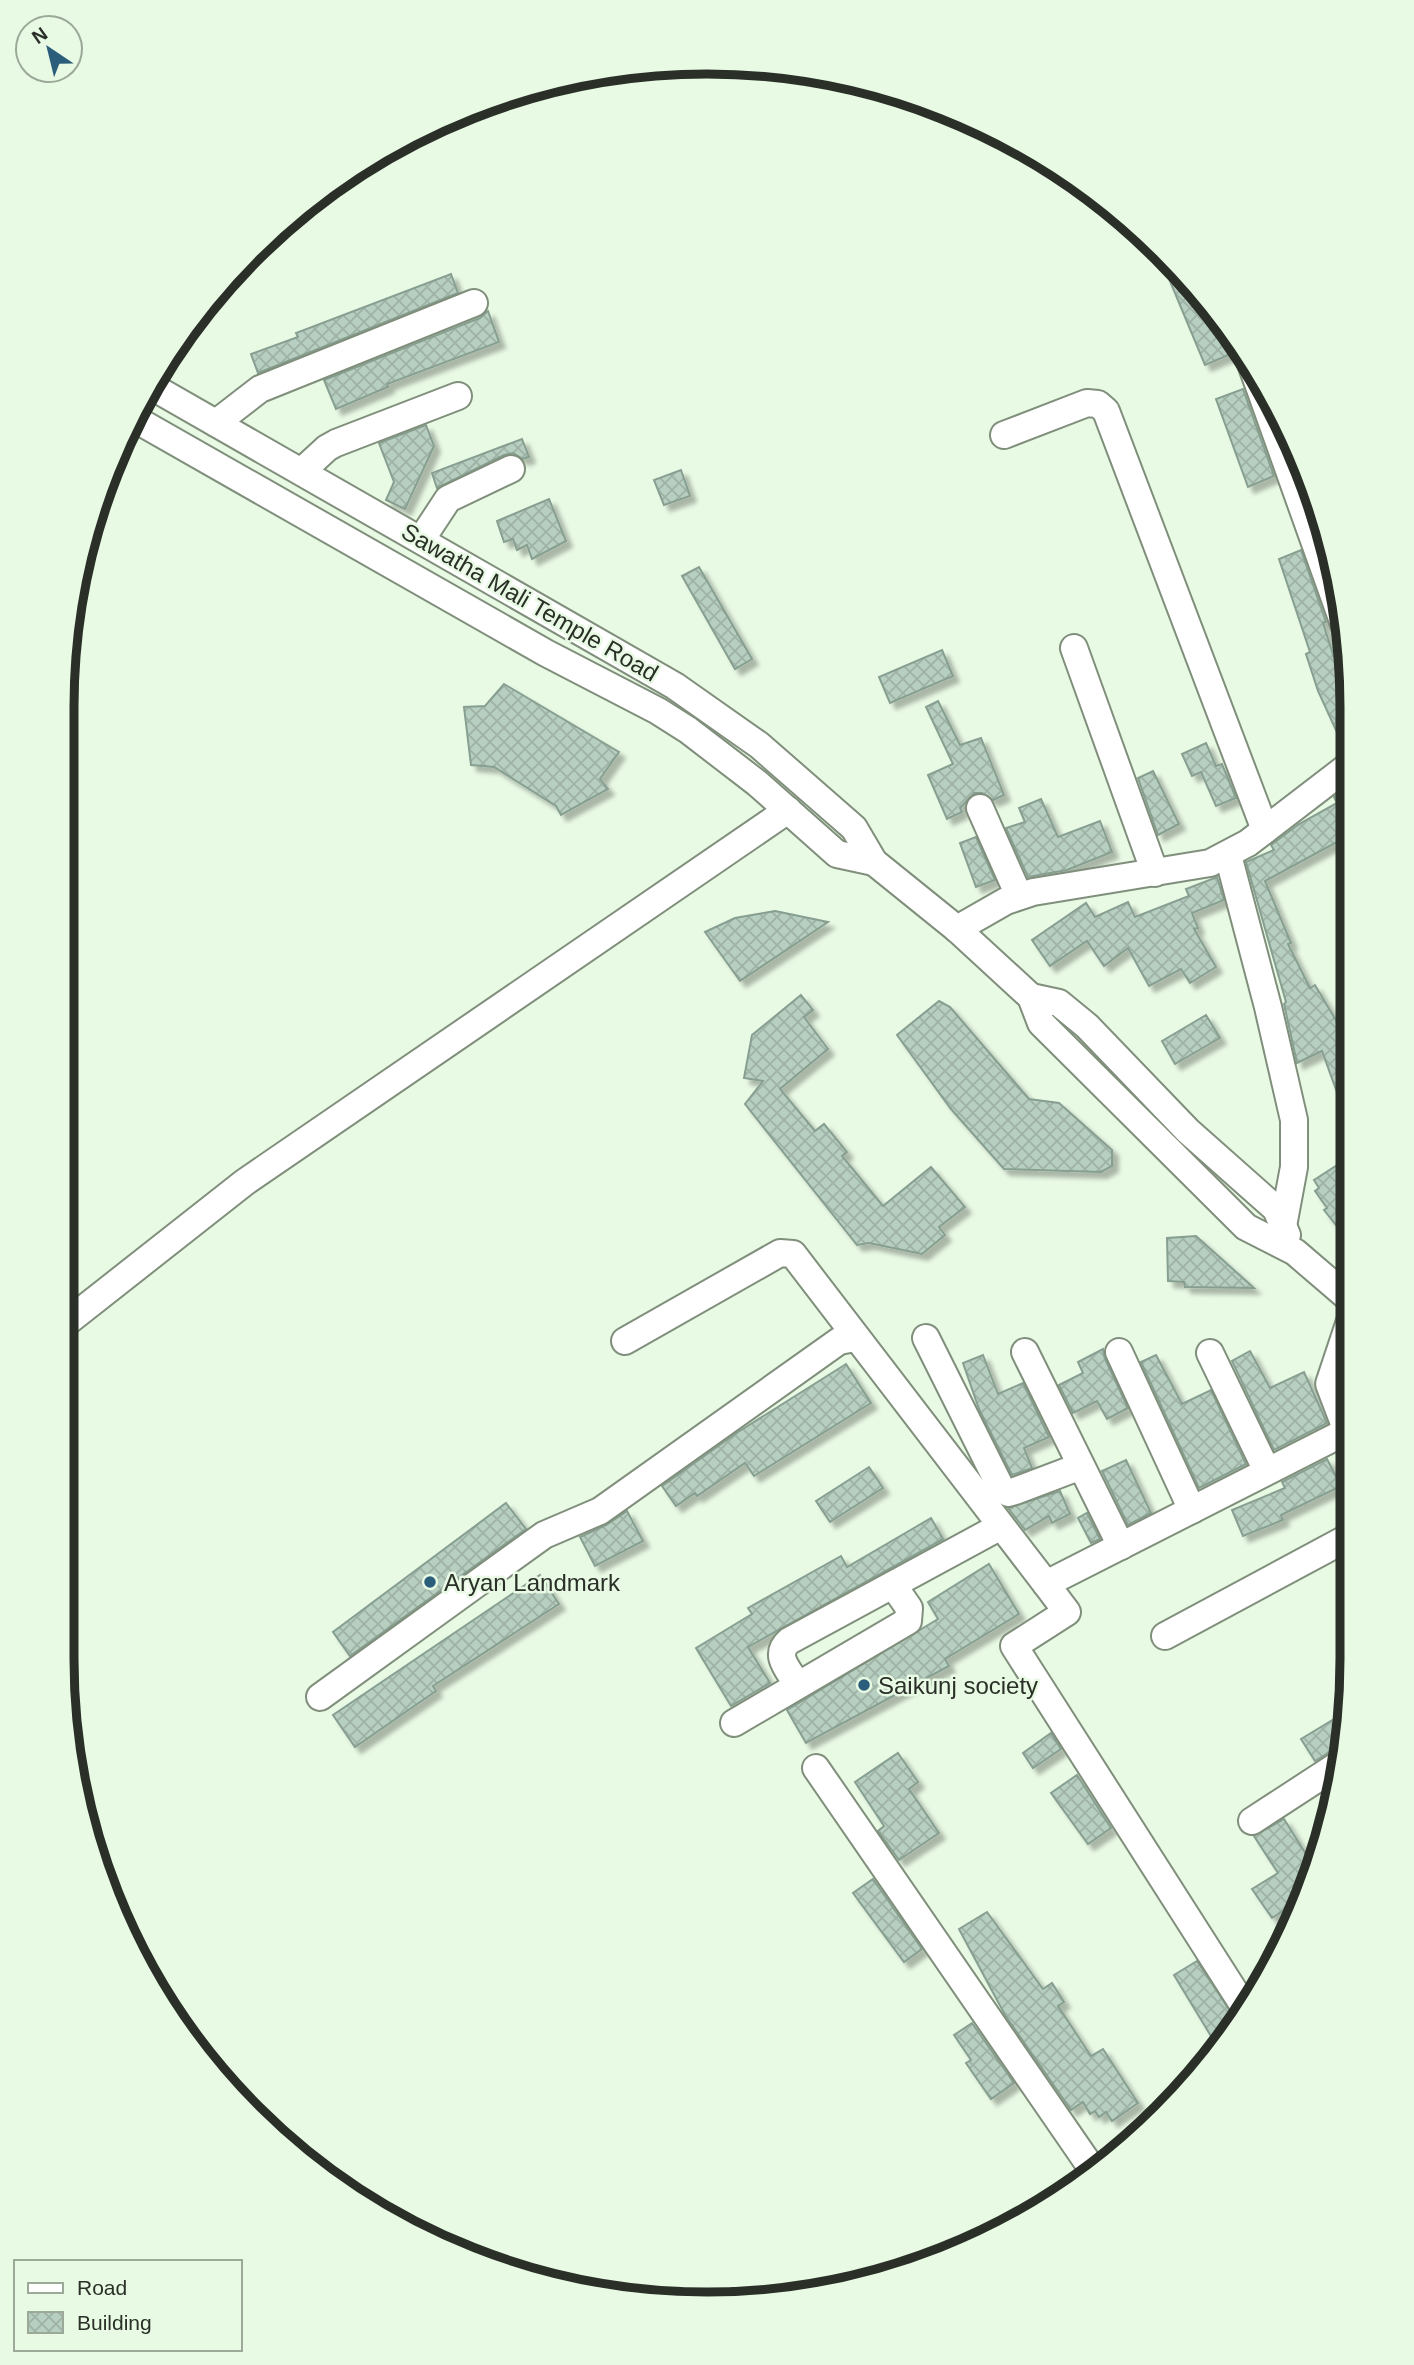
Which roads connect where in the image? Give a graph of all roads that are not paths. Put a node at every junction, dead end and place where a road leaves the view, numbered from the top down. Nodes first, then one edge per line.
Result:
1 (474, 303) dead end
2 (158, 390) edge
3 (458, 396) dead end
4 (1270, 418) edge
5 (216, 422) junction
6 (141, 423) edge
7 (1004, 435) dead end
8 (511, 469) dead end
9 (302, 471) junction
10 (421, 540) junction
11 (1326, 574) edge
12 (1074, 648) dead end
13 (1340, 774) edge
14 (981, 808) dead end
15 (788, 810) junction
16 (1265, 830) junction
17 (1228, 855) junction
18 (874, 862) junction
19 (1155, 873) junction
20 (1020, 896) junction
21 (957, 929) junction
22 (1031, 997) junction
23 (1283, 1226) junction
24 (1295, 1252) junction
25 (1340, 1291) edge
26 (74, 1315) edge
27 (855, 1338) junction
28 (926, 1338) dead end
29 (625, 1341) dead end
30 (1340, 1351) edge
31 (1025, 1352) dead end
32 (1119, 1352) dead end
33 (1210, 1353) dead end
34 (1340, 1413) edge
35 (1340, 1441) edge
36 (1081, 1466) junction
37 (1268, 1471) junction
38 (1192, 1510) junction
39 (1001, 1526) junction
40 (1340, 1542) edge
41 (1121, 1546) junction
42 (1046, 1584) junction
43 (893, 1585) junction
44 (1165, 1636) dead end
45 (797, 1684) junction
46 (320, 1697) dead end
47 (734, 1723) dead end
48 (816, 1768) dead end
49 (1330, 1770) edge
50 (1252, 1821) dead end
51 (1240, 2000) edge
52 (1089, 2164) edge

1 - 5 street
2 - 5 street, Sawatha Mali Temple Road
3 - 9 street
4 - 11 street
5 - 9 street, Sawatha Mali Temple Road
6 - 15 street, Sawatha Mali Temple Road
7 - 16 street
8 - 10 street
9 - 10 street, Sawatha Mali Temple Road
10 - 18 street, Sawatha Mali Temple Road
12 - 19 street
13 - 16 street
14 - 20 street
15 - 18 street, Sawatha Mali Temple Road
15 - 26 street
16 - 17 street
17 - 19 street
17 - 23 street
18 - 21 street, Sawatha Mali Temple Road
19 - 20 street
20 - 21 street
21 - 22 street, Sawatha Mali Temple Road
22 - 23 street, Sawatha Mali Temple Road
22 - 24 street, Sawatha Mali Temple Road
23 - 24 street, Sawatha Mali Temple Road
24 - 25 street, Sawatha Mali Temple Road
27 - 29 street
27 - 39 street
27 - 46 street
28 - 36 street
30 - 34 street
31 - 36 street
32 - 38 street
33 - 37 street
35 - 37 street
36 - 41 street
37 - 38 street
38 - 41 street
39 - 42 street
39 - 43 street
40 - 44 street
41 - 42 street
42 - 51 street
43 - 45 street
43 - 45 street
45 - 47 street
48 - 52 street
49 - 50 street

